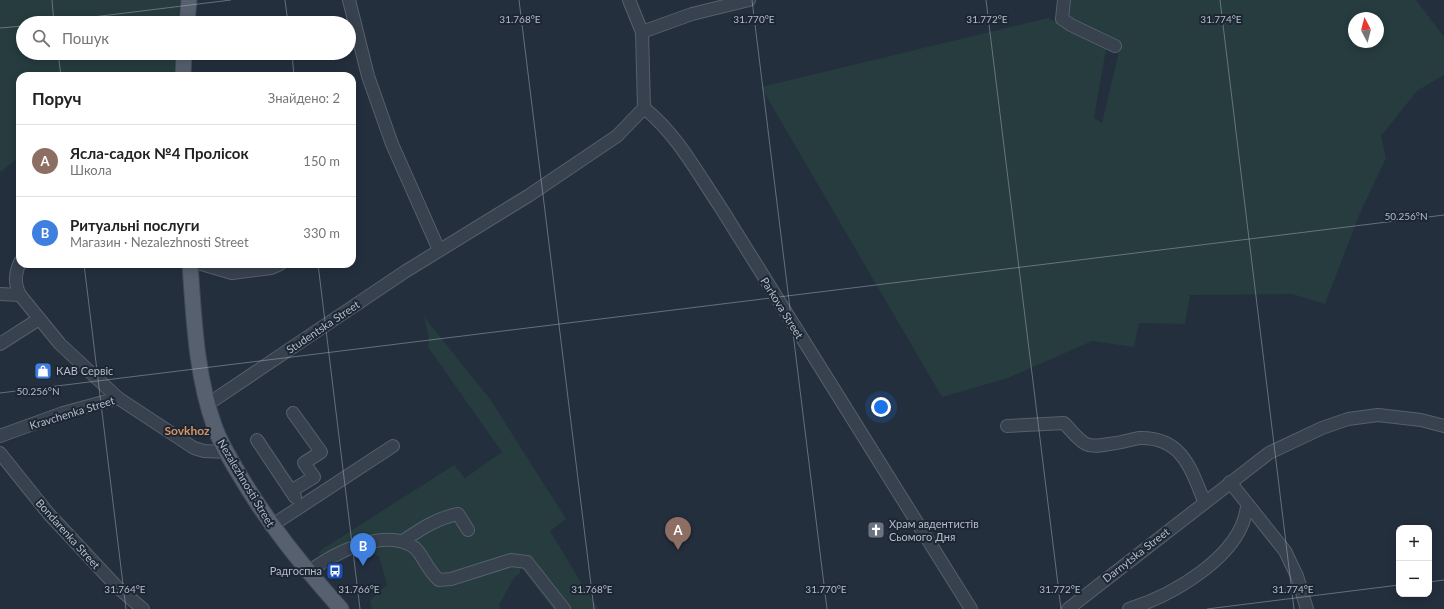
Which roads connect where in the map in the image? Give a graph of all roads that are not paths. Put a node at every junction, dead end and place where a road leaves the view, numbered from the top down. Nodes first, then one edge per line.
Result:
1 (189, 0) edge
2 (350, 0) edge
3 (629, 0) edge
4 (749, 0) edge
5 (1064, 0) edge
6 (187, 16) edge
7 (354, 16) edge
8 (356, 25) edge
9 (642, 32) junction
10 (1115, 46) dead end
11 (184, 60) edge
12 (183, 72) edge
13 (644, 108) junction
14 (439, 250) junction
15 (17, 268) edge
16 (190, 268) edge
17 (215, 268) edge
18 (271, 268) edge
19 (0, 294) edge
20 (20, 295) junction
21 (39, 319) junction
22 (0, 344) edge
23 (118, 398) junction
24 (208, 404) junction
25 (293, 413) dead end
26 (1007, 426) dead end
27 (1444, 426) edge
28 (0, 436) edge
29 (257, 440) dead end
30 (393, 446) dead end
31 (226, 452) junction
32 (0, 453) edge
33 (1230, 482) junction
34 (291, 491) junction
35 (1204, 501) junction
36 (301, 506) junction
37 (1247, 506) junction
38 (271, 526) junction
39 (468, 530) dead end
40 (403, 541) junction
41 (309, 572) junction
42 (143, 609) edge
43 (341, 609) edge
44 (564, 609) edge
45 (971, 609) edge
46 (1068, 609) edge
47 (1129, 609) edge
48 (1308, 609) edge

1 - 6 main road
2 - 7 street
3 - 9 street
4 - 9 street
5 - 10 street
8 - 14 street
9 - 13 street
11 - 12 main road
13 - 14 street, Studentska Street
13 - 45 street, Parkova Street
14 - 24 street, Studentska Street
15 - 20 street
16 - 24 main road, Nezalezhnosti Street
17 - 18 street
19 - 20 street
20 - 21 street
21 - 22 street
21 - 23 street
23 - 28 street, Kravchenka Street
23 - 31 street, Kravchenka Street
24 - 31 main road, Nezalezhnosti Street
25 - 34 street
26 - 35 street
27 - 33 street, Darnytska Street
29 - 34 street
30 - 36 street
31 - 38 main road, Nezalezhnosti Street
32 - 42 street, Bondarenka Street
33 - 35 street, Darnytska Street
33 - 37 street
34 - 36 street
35 - 46 street, Darnytska Street
36 - 38 street
37 - 47 street
37 - 48 street
38 - 41 main road, Nezalezhnosti Street
39 - 40 street
40 - 41 street
40 - 44 street
41 - 43 main road, Nezalezhnosti Street

